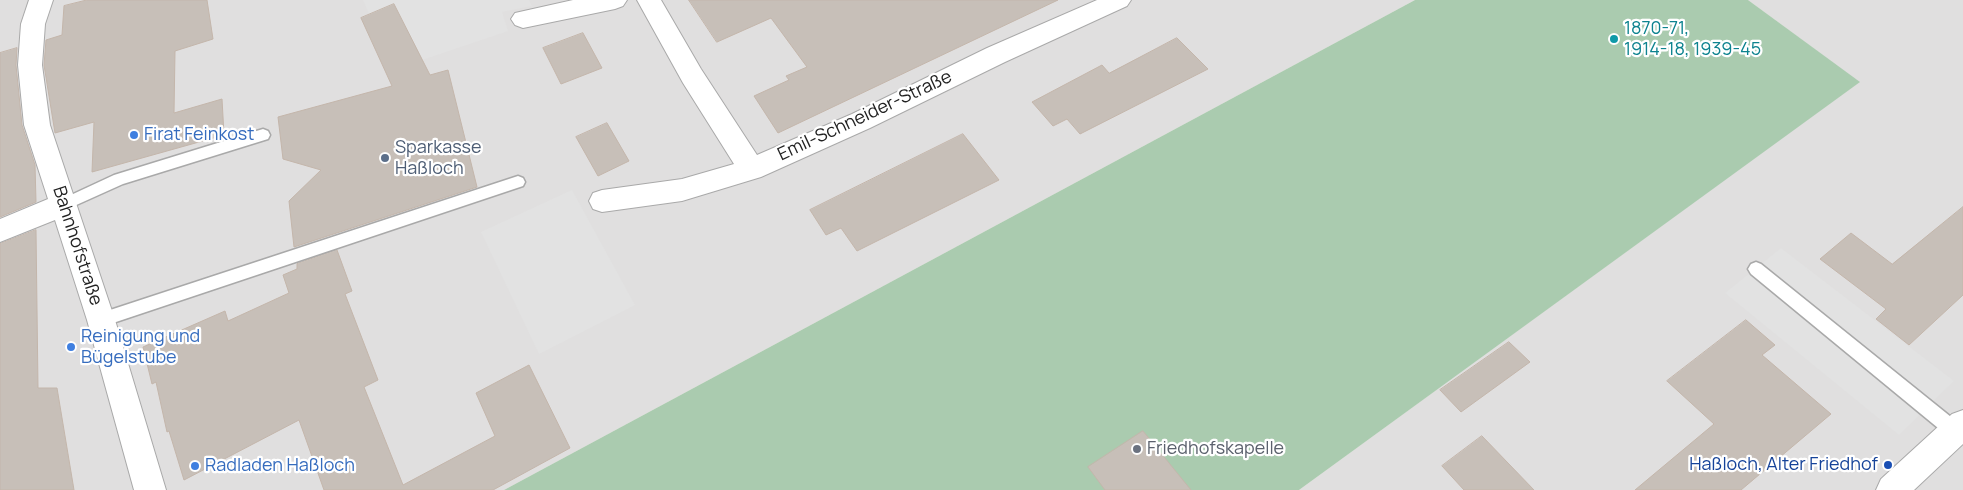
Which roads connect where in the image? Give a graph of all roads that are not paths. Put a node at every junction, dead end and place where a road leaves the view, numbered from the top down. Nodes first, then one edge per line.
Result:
1 (41, 0) edge
2 (615, 0) edge
3 (650, 0) edge
4 (1119, 0) edge
5 (523, 19) dead end
6 (263, 135) dead end
7 (752, 169) junction
8 (518, 182) dead end
9 (602, 201) dead end
10 (63, 205) junction
11 (0, 231) edge
12 (1756, 269) dead end
13 (101, 320) junction
14 (1960, 431) edge
15 (150, 490) edge
16 (1892, 490) edge

1 - 10 street, Bahnhofstraße
2 - 5 street
3 - 7 street
4 - 7 street, Emil-Schneider-Straße
6 - 10 lane
7 - 9 street, Emil-Schneider-Straße
8 - 13 lane
10 - 11 street
10 - 13 street, Bahnhofstraße
12 - 14 lane
13 - 15 street, Bahnhofstraße
14 - 16 street

